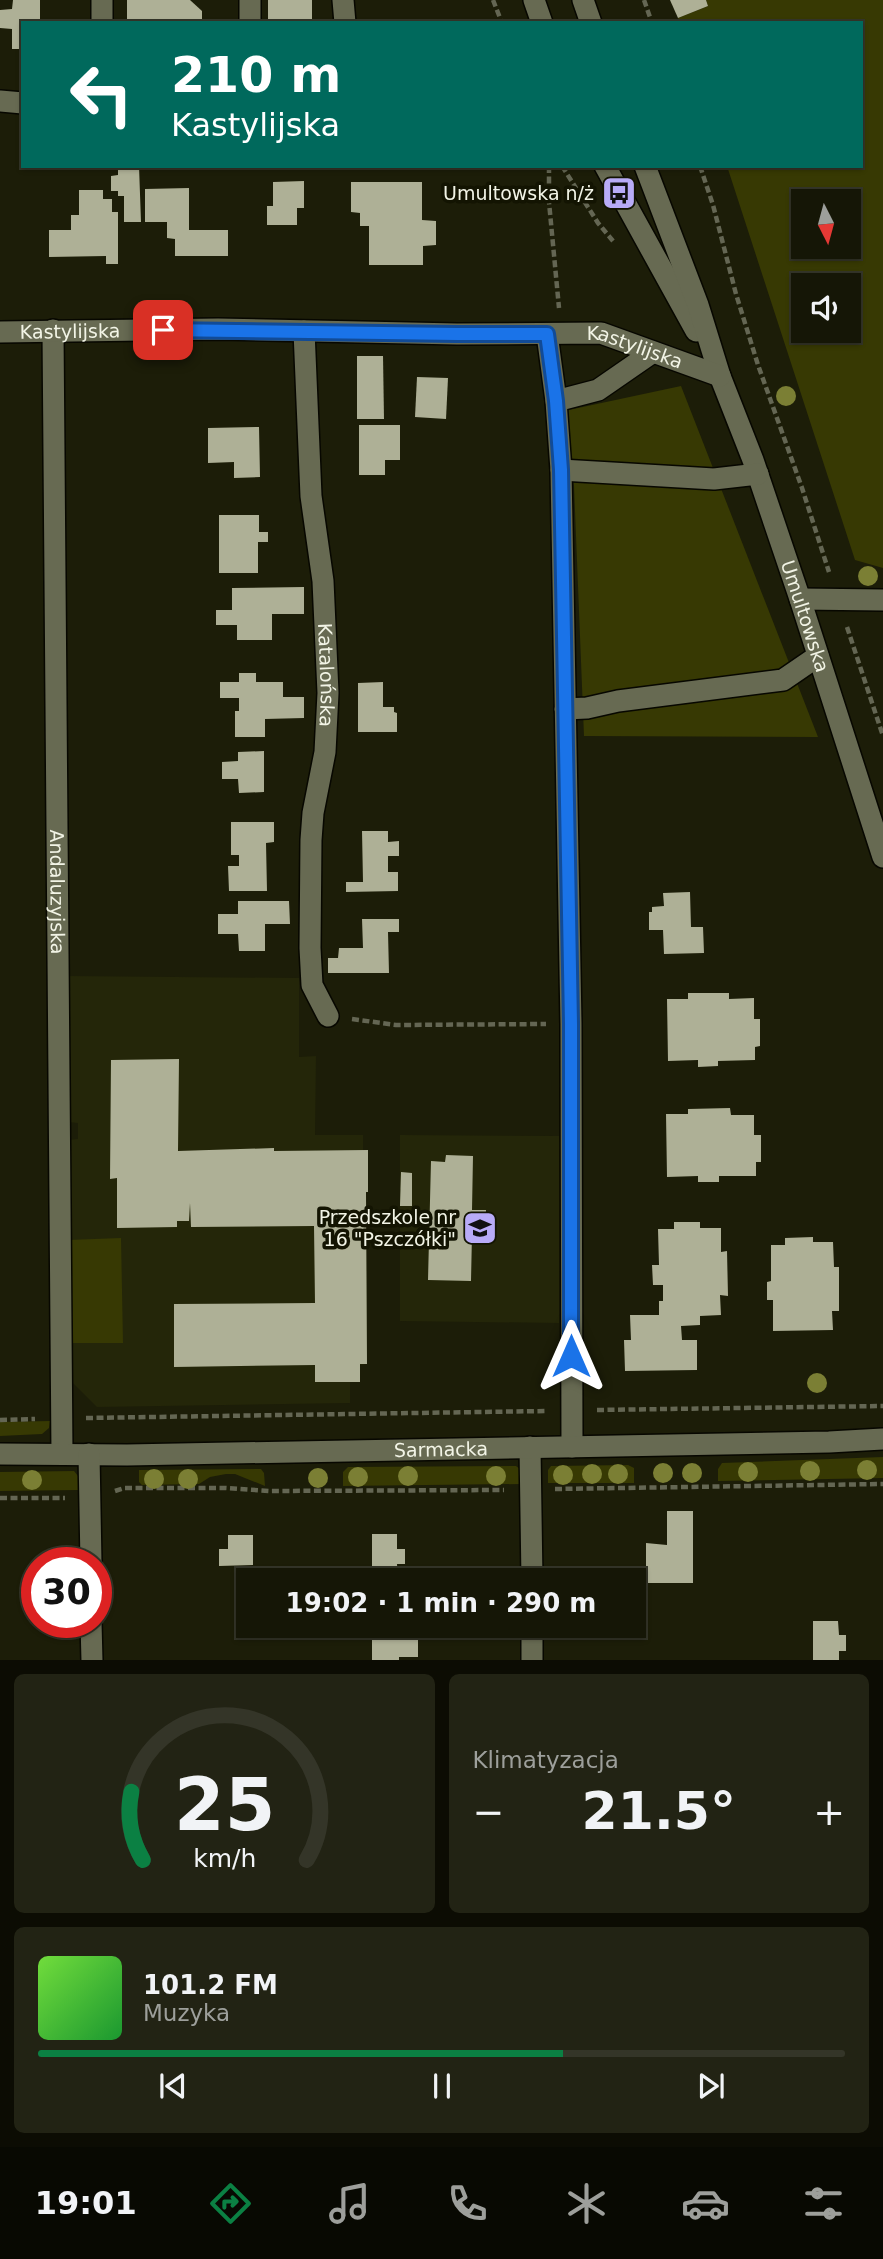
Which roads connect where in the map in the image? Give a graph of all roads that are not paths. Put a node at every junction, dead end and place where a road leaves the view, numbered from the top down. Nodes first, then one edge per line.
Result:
1 (102, 0) edge
2 (250, 0) edge
3 (343, 0) edge
4 (534, 0) edge
5 (583, 0) edge
6 (102, 21) edge
7 (250, 21) edge
8 (345, 21) edge
9 (541, 21) edge
10 (590, 21) edge
11 (0, 101) edge
12 (21, 103) edge
13 (606, 168) edge
14 (646, 168) edge
15 (53, 330) junction
16 (304, 331) junction
17 (0, 332) edge
18 (554, 334) junction
19 (653, 352) junction
20 (720, 376) junction
21 (556, 401) junction
22 (561, 470) junction
23 (758, 474) junction
24 (800, 599) junction
25 (883, 600) edge
26 (818, 656) junction
27 (565, 709) junction
28 (883, 857) edge
29 (328, 1016) road end
30 (883, 1439) edge
31 (530, 1447) junction
32 (572, 1447) junction
33 (0, 1454) edge
34 (62, 1454) junction
35 (89, 1454) junction
36 (91, 1547) edge
37 (531, 1568) edge
38 (91, 1638) edge
39 (532, 1638) edge
40 (92, 1660) edge
41 (532, 1660) edge

1 - 6 street
2 - 7 street
3 - 8 street
4 - 9 street
5 - 10 street
11 - 12 street
13 - 20 street, Umultowska
14 - 20 street, Umultowska
15 - 16 street, Kastylijska
15 - 17 street, Kastylijska
15 - 34 street, Andaluzyjska
16 - 18 street, Kastylijska
16 - 29 street, Katalońska
18 - 19 street, Kastylijska
18 - 21 street
19 - 20 street, Kastylijska
19 - 21 street
20 - 23 street, Umultowska
21 - 22 street
22 - 23 street
22 - 27 street
23 - 24 street, Umultowska
24 - 25 street
24 - 26 street, Umultowska
26 - 27 street
26 - 28 street, Umultowska
27 - 32 street
30 - 32 street, Sarmacka
31 - 32 street, Sarmacka
31 - 35 street, Sarmacka
31 - 37 street
33 - 34 street, Sarmacka
34 - 35 street, Sarmacka
35 - 36 street
38 - 40 street
39 - 41 street

